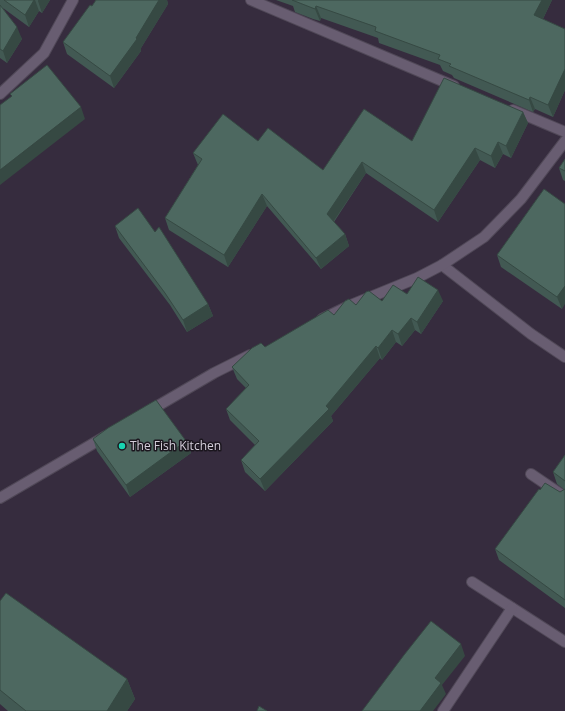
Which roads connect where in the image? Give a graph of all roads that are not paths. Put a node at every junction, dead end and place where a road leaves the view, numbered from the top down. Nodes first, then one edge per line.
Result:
1 (73, 0) edge
2 (251, 0) edge
3 (463, 89) edge
4 (0, 94) edge
5 (507, 108) edge
6 (565, 132) edge
7 (565, 141) edge
8 (442, 265) junction
9 (316, 322) edge
10 (262, 349) edge
11 (565, 357) edge
12 (138, 418) edge
13 (117, 430) edge
14 (530, 474) dead end
15 (565, 497) edge
16 (0, 498) edge
17 (472, 582) dead end
18 (512, 608) junction
19 (565, 642) edge
20 (444, 711) edge

1 - 4 street
2 - 3 street
5 - 6 street
7 - 8 street
8 - 9 street
8 - 11 street
10 - 12 street
13 - 16 street
14 - 15 street
17 - 18 street
18 - 19 street
18 - 20 street

